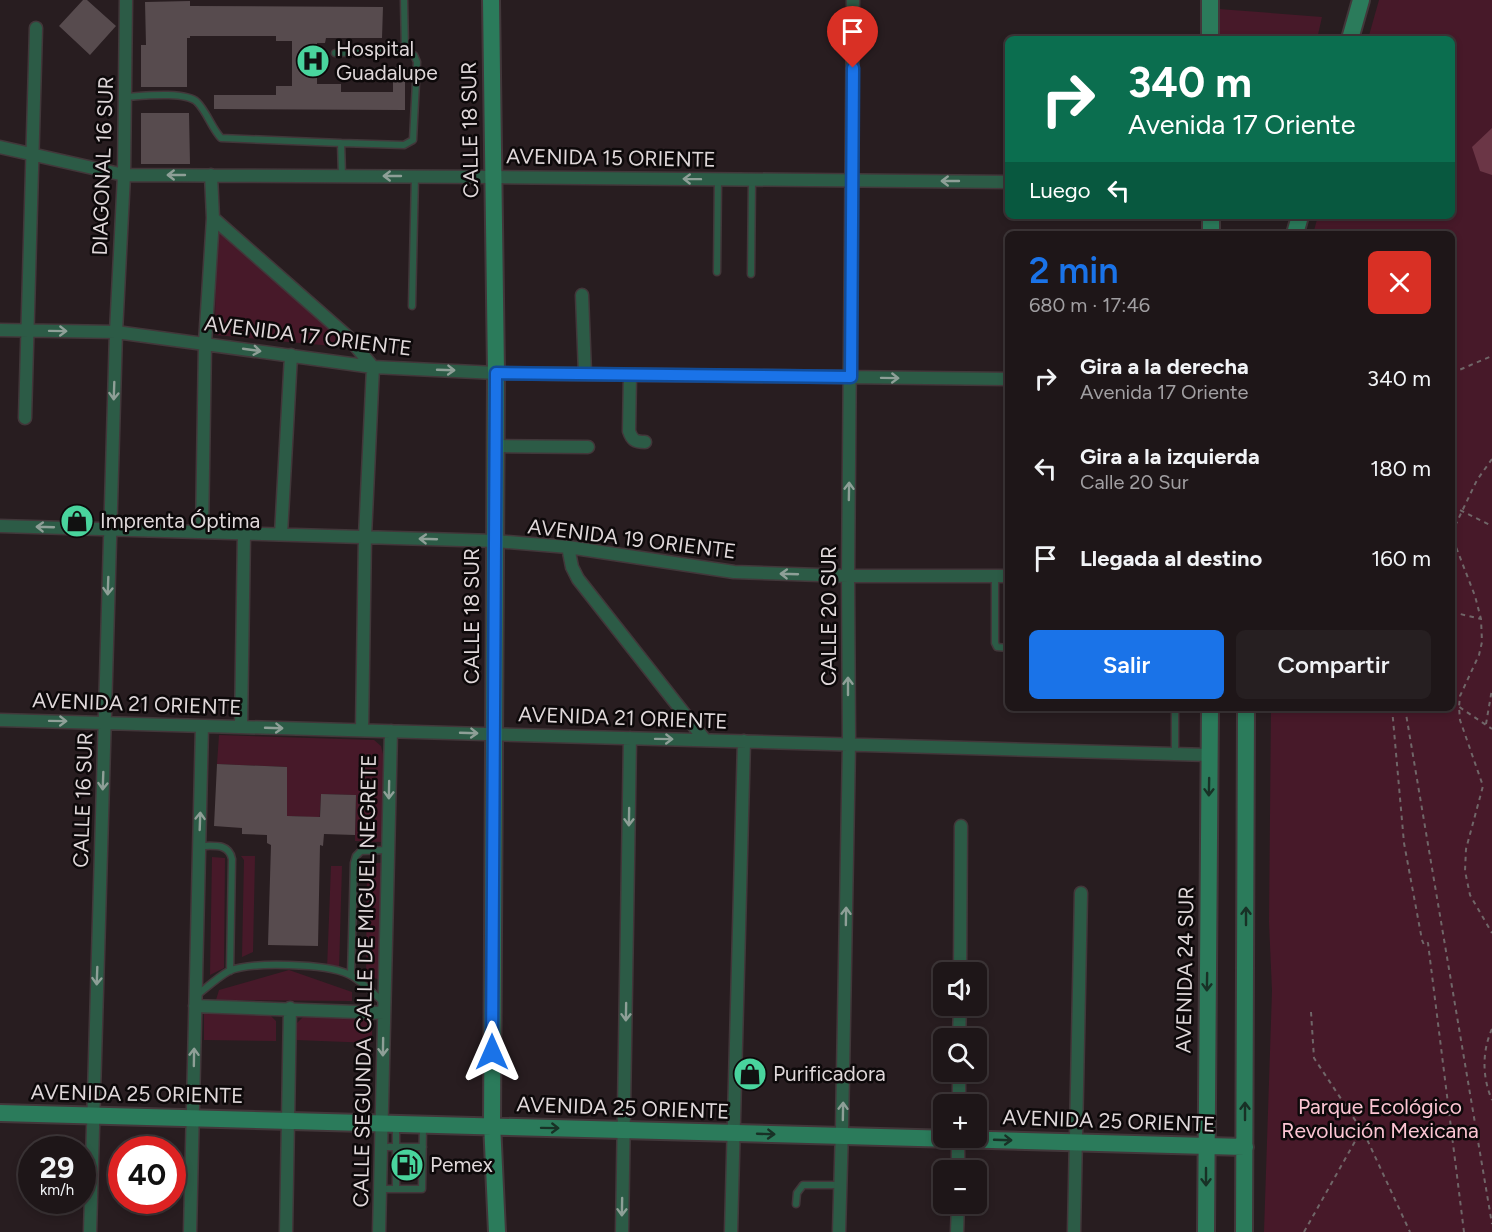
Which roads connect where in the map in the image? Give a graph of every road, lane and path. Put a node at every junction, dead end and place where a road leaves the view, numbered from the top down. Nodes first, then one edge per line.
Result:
1 (126, 0) edge
2 (404, 0) edge
3 (491, 0) edge
4 (853, 0) edge
5 (1210, 0) edge
6 (1361, 0) edge
7 (36, 28) dead end
8 (1210, 36) edge
9 (1351, 36) edge
10 (405, 51) junction
11 (335, 53) dead end
12 (125, 97) junction
13 (341, 143) junction
14 (0, 147) edge
15 (32, 155) junction
16 (212, 175) junction
17 (124, 176) junction
18 (342, 176) junction
19 (415, 176) junction
20 (494, 177) junction
21 (718, 179) junction
22 (752, 179) junction
23 (852, 180) junction
24 (1005, 182) edge
25 (213, 218) junction
26 (717, 272) dead end
27 (751, 274) dead end
28 (582, 295) dead end
29 (412, 306) dead end
30 (0, 330) edge
31 (28, 330) junction
32 (116, 332) junction
33 (205, 343) junction
34 (291, 355) junction
35 (1492, 356) edge
36 (373, 367) junction
37 (1455, 372) edge
38 (496, 373) junction
39 (585, 374) junction
40 (630, 375) junction
41 (851, 377) junction
42 (1005, 379) edge
43 (25, 418) dead end
44 (645, 442) dead end
45 (495, 446) junction
46 (588, 447) dead end
47 (1492, 459) edge
48 (1455, 508) edge
49 (1460, 512) junction
50 (1455, 525) edge
51 (0, 526) edge
52 (1492, 526) edge
53 (110, 529) junction
54 (202, 532) junction
55 (244, 533) junction
56 (281, 534) junction
57 (365, 537) junction
58 (495, 541) junction
59 (1455, 542) edge
60 (568, 547) junction
61 (848, 576) junction
62 (995, 576) junction
63 (1005, 576) edge
64 (1455, 613) edge
65 (1481, 619) junction
66 (1005, 648) edge
67 (1492, 689) edge
68 (1455, 704) edge
69 (1459, 707) junction
70 (1175, 711) edge
71 (1210, 711) edge
72 (1246, 711) edge
73 (1392, 711) edge
74 (1406, 711) edge
75 (0, 720) edge
76 (104, 722) junction
77 (1486, 724) junction
78 (202, 726) junction
79 (241, 727) junction
80 (1492, 729) edge
81 (362, 730) junction
82 (391, 731) junction
83 (494, 734) junction
84 (630, 738) junction
85 (705, 740) junction
86 (744, 741) junction
87 (849, 744) junction
88 (1175, 754) junction
89 (1209, 755) junction
90 (961, 826) dead end
91 (199, 846) junction
92 (388, 850) junction
93 (1081, 893) dead end
94 (1492, 933) edge
95 (960, 962) edge
96 (230, 971) junction
97 (351, 975) junction
98 (195, 1001) junction
99 (290, 1008) junction
100 (384, 1008) junction
101 (1311, 1012) dead end
102 (1492, 1029) edge
103 (1492, 1098) edge
104 (0, 1113) edge
105 (93, 1116) junction
106 (192, 1117) junction
107 (289, 1121) junction
108 (389, 1125) junction
109 (423, 1125) junction
110 (492, 1126) junction
111 (1362, 1129) junction
112 (624, 1130) junction
113 (734, 1133) junction
114 (842, 1136) junction
115 (933, 1138) edge
116 (987, 1139) edge
117 (1076, 1142) junction
118 (1206, 1146) junction
119 (381, 1147) junction
120 (423, 1147) junction
121 (1245, 1147) junction
122 (396, 1148) junction
123 (840, 1185) junction
124 (380, 1189) junction
125 (396, 1189) junction
126 (796, 1204) dead end
127 (958, 1214) edge
128 (1492, 1224) edge
129 (90, 1232) edge
130 (190, 1232) edge
131 (286, 1232) edge
132 (379, 1232) edge
133 (497, 1232) edge
134 (622, 1232) edge
135 (731, 1232) edge
136 (839, 1232) edge
137 (957, 1232) edge
138 (1074, 1232) edge
139 (1206, 1232) edge
140 (1244, 1232) edge
141 (1304, 1232) edge
142 (1410, 1232) edge
143 (1464, 1232) edge

1 - 12 street, DIAGONAL 16 SUR
2 - 10 lane
3 - 20 main road, CALLE 18 SUR
4 - 23 street, CALLE 20 SUR
5 - 8 main road
6 - 9 main road
7 - 15 street
10 - 11 lane
10 - 13 lane
12 - 13 lane
12 - 17 street, DIAGONAL 16 SUR
13 - 18 lane
14 - 15 street, AVENIDA 15 ORIENTE
15 - 17 street, AVENIDA 15 ORIENTE
15 - 31 street
16 -> 17 street, AVENIDA 15 ORIENTE
16 - 18 street, AVENIDA 15 ORIENTE
16 - 25 street
17 - 32 street, DIAGONAL 16 SUR
19 -> 18 street, AVENIDA 15 ORIENTE
19 - 20 street, AVENIDA 15 ORIENTE
19 - 29 lane
21 -> 20 street, AVENIDA 15 ORIENTE
20 - 38 main road, CALLE 18 SUR
21 - 22 street, AVENIDA 15 ORIENTE
21 - 26 lane
22 - 23 street, AVENIDA 15 ORIENTE
22 - 27 lane
24 -> 23 street, AVENIDA 15 ORIENTE
23 - 41 street, CALLE 20 SUR
25 - 33 street
25 - 36 street
28 - 39 street
30 - 31 street, AVENIDA 17 ORIENTE
31 -> 32 street, AVENIDA 17 ORIENTE
31 - 43 street
32 - 33 street, AVENIDA 17 ORIENTE
32 -> 53 street, CALLE 16 SUR
33 -> 34 street, AVENIDA 17 ORIENTE
33 - 54 street
34 - 36 street, AVENIDA 17 ORIENTE
34 - 56 street
35 - 37 path
36 -> 38 street, AVENIDA 17 ORIENTE
36 - 57 street
38 - 39 street, AVENIDA 17 ORIENTE
38 - 45 main road, CALLE 18 SUR
39 - 40 street, AVENIDA 17 ORIENTE
40 - 41 street, AVENIDA 17 ORIENTE
40 - 44 street
41 -> 42 street, AVENIDA 17 ORIENTE
61 -> 41 street, CALLE 20 SUR
45 - 46 street
45 - 58 main road, CALLE 18 SUR
47 - 49 path
48 - 49 path
49 - 50 path
49 - 52 path
53 -> 51 street, AVENIDA 19 ORIENTE
53 - 54 street, AVENIDA 19 ORIENTE
53 -> 76 street, CALLE 16 SUR
54 - 55 street, AVENIDA 19 ORIENTE
55 - 56 street, AVENIDA 19 ORIENTE
55 - 79 street
56 - 57 street, AVENIDA 19 ORIENTE
58 -> 57 street, AVENIDA 19 ORIENTE
57 - 81 street
58 - 60 street, AVENIDA 19 ORIENTE
58 - 83 main road, CALLE 18 SUR
59 - 65 path
61 -> 60 street, AVENIDA 19 ORIENTE
60 - 85 street
61 - 62 street, AVENIDA 19 ORIENTE
87 -> 61 street, CALLE 20 SUR
62 - 63 street, AVENIDA 19 ORIENTE
62 - 66 lane
64 - 65 path
65 - 69 path
67 - 77 path
68 - 69 path
69 - 77 path
69 - 94 path
70 - 88 lane
71 - 89 main road, AVENIDA 24 SUR
121 -> 72 main road
73 - 143 path
74 - 128 path
75 -> 76 street, AVENIDA 21 ORIENTE
76 - 78 street, AVENIDA 21 ORIENTE
76 -> 105 street, CALLE 16 SUR
77 - 80 path
78 - 79 street, AVENIDA 21 ORIENTE
91 -> 78 street
79 -> 81 street, AVENIDA 21 ORIENTE
81 - 82 street, AVENIDA 21 ORIENTE
82 -> 83 street, AVENIDA 21 ORIENTE
82 -> 92 street, CALLE SEGUNDA CALLE DE MIGUEL NEGRETE
83 - 84 street, AVENIDA 21 ORIENTE
83 - 110 main road, CALLE 18 SUR
84 -> 85 street, AVENIDA 21 ORIENTE
84 -> 112 street
85 - 86 street, AVENIDA 21 ORIENTE
86 - 87 street, AVENIDA 21 ORIENTE
86 - 113 street
87 - 88 street, AVENIDA 21 ORIENTE
114 -> 87 street, CALLE 20 SUR
88 - 89 street, AVENIDA 21 ORIENTE
89 -> 118 main road, AVENIDA 24 SUR
90 - 95 street
91 - 96 lane
91 - 98 street
92 - 97 lane
92 - 100 street, CALLE SEGUNDA CALLE DE MIGUEL NEGRETE
93 - 117 street
96 - 97 lane
96 - 98 lane
97 - 100 lane
98 - 99 street
106 -> 98 street
99 - 100 street
99 - 107 street
100 -> 108 street, CALLE SEGUNDA CALLE DE MIGUEL NEGRETE
101 - 111 path
102 - 103 path
104 - 105 main road, AVENIDA 25 ORIENTE
105 - 106 main road, AVENIDA 25 ORIENTE
105 - 129 street, CALLE 16 SUR
106 - 107 main road, AVENIDA 25 ORIENTE
106 - 130 street
107 - 108 main road, AVENIDA 25 ORIENTE
107 - 131 street
108 - 109 main road, AVENIDA 25 ORIENTE
108 - 119 street, CALLE SEGUNDA CALLE DE MIGUEL NEGRETE
108 - 122 lane
109 - 110 main road, AVENIDA 25 ORIENTE
109 - 120 lane
110 -> 112 main road, AVENIDA 25 ORIENTE
110 - 133 main road, CALLE 18 SUR
111 - 141 path
111 - 142 path
112 - 113 main road, AVENIDA 25 ORIENTE
112 -> 134 street
113 -> 114 main road, AVENIDA 25 ORIENTE
113 - 135 street
114 - 115 main road, AVENIDA 25 ORIENTE
114 - 123 street, CALLE 20 SUR
116 -> 117 main road, AVENIDA 25 ORIENTE
117 - 118 main road, AVENIDA 25 ORIENTE
117 - 138 street
118 - 121 main road, AVENIDA 25 ORIENTE
118 -> 139 main road, AVENIDA 24 SUR
119 - 122 lane
119 - 124 street, CALLE SEGUNDA CALLE DE MIGUEL NEGRETE
120 - 122 lane
120 - 125 lane
121 - 140 main road
122 - 125 lane
123 - 126 lane
123 - 136 street, CALLE 20 SUR
124 - 125 lane
124 - 132 street, CALLE SEGUNDA CALLE DE MIGUEL NEGRETE
127 - 137 street

